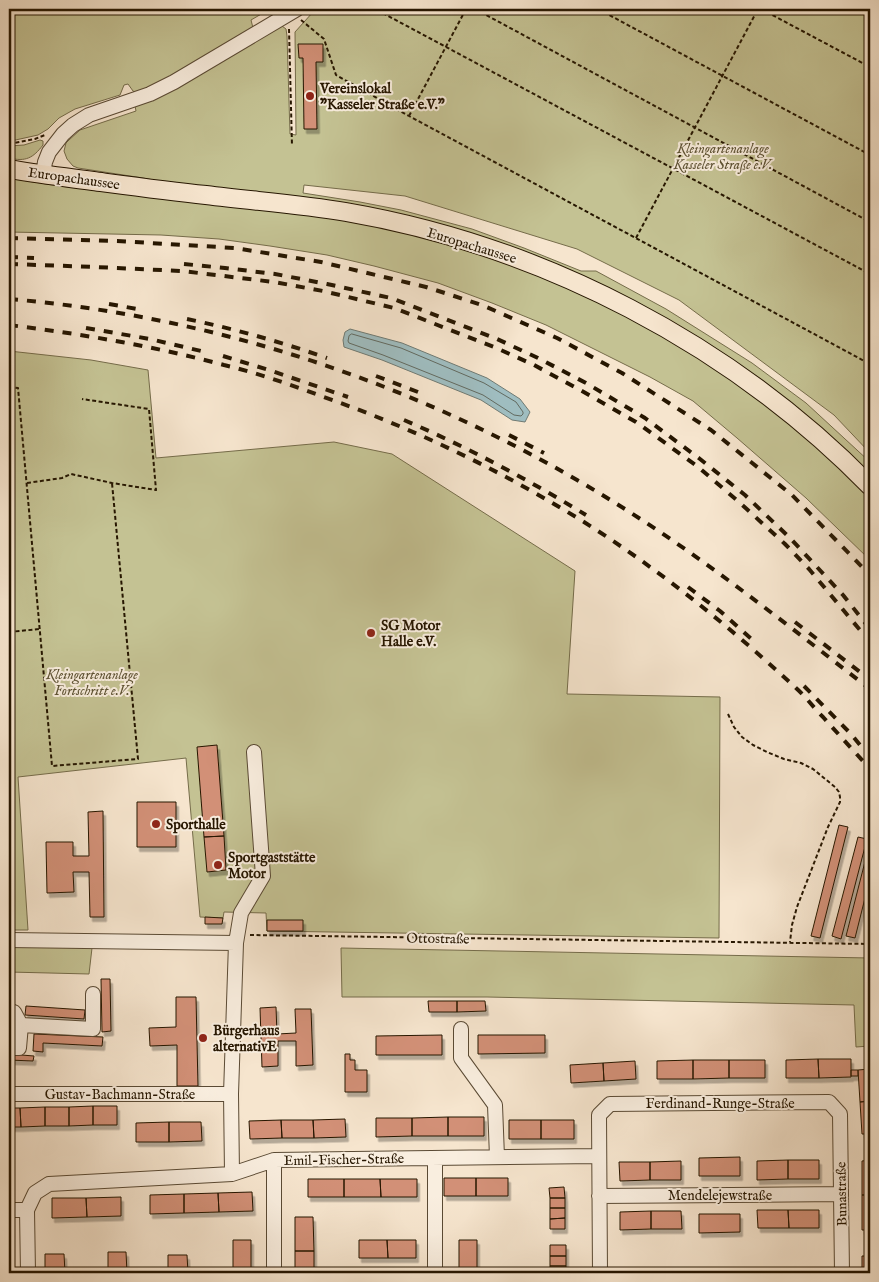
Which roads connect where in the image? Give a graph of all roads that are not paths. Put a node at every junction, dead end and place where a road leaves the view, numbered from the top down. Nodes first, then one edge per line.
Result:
1 (293, 11) edge
2 (9, 168) edge
3 (43, 174) junction
4 (870, 486) edge
5 (254, 752) dead end
6 (9, 940) edge
7 (236, 943) junction
8 (93, 994) dead end
9 (9, 1011) edge
10 (21, 1025) junction
11 (461, 1029) dead end
12 (9, 1048) edge
13 (9, 1094) edge
14 (231, 1094) junction
15 (840, 1114) joint
16 (598, 1156) junction
17 (497, 1157) junction
18 (435, 1158) junction
19 (274, 1160) junction
20 (232, 1174) junction
21 (840, 1194) junction
22 (599, 1196) junction
23 (9, 1210) edge
24 (27, 1210) junction
25 (28, 1273) edge
26 (274, 1273) edge
27 (435, 1273) edge
28 (600, 1273) edge
29 (842, 1273) edge

1 - 3 street
2 - 3 main road, Europachaussee
3 - 4 main road, Europachaussee
5 - 7 street
6 - 7 street
7 - 14 street
8 - 10 street
9 - 10 street
10 - 12 street
11 - 17 street
13 - 14 street, Gustav-Bachmann-Straße
14 - 20 street
15 - 16 street, Ferdinand-Runge-Straße
15 - 21 street, Bunastraße
16 - 17 street, Emil-Fischer-Straße
16 - 22 street
17 - 18 street, Emil-Fischer-Straße
18 - 19 street, Emil-Fischer-Straße
18 - 27 street
19 - 20 street, Emil-Fischer-Straße
19 - 26 street
20 - 24 street, Emil-Fischer-Straße
21 - 22 street, Mendelejewstraße
21 - 29 street, Bunastraße
22 - 28 street
23 - 24 street
24 - 25 street

